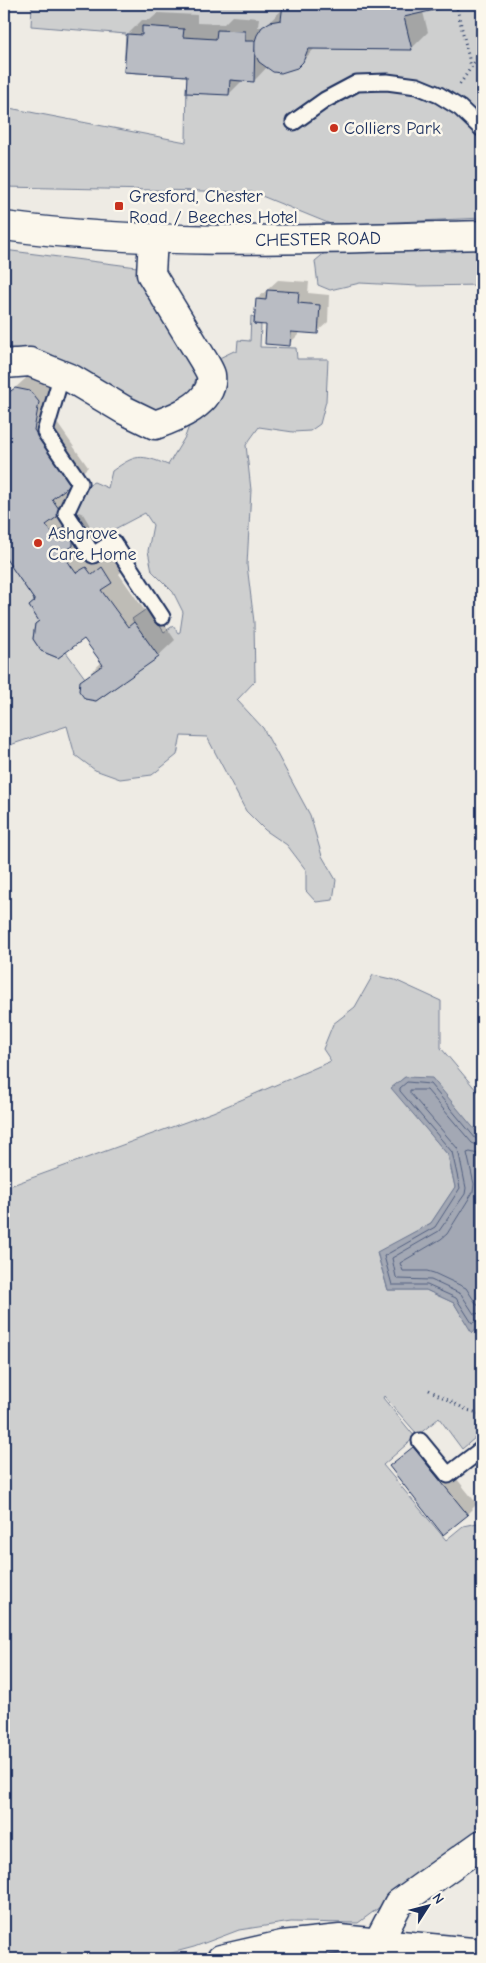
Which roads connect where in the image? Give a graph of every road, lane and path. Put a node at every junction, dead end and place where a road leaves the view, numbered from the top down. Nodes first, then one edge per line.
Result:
1 (456, 4) edge
2 (482, 51) edge
3 (471, 67) junction
4 (448, 101) junction
5 (294, 122) dead end
6 (482, 130) edge
7 (4, 226) edge
8 (482, 235) edge
9 (153, 238) junction
10 (4, 364) edge
11 (62, 374) junction
12 (162, 618) dead end
13 (429, 1390) dead end
14 (482, 1414) edge
15 (420, 1441) dead end
16 (482, 1449) edge
17 (482, 1844) edge
18 (377, 1944) junction
19 (482, 1953) edge
20 (221, 1959) edge

1 - 3 path
2 - 3 path
3 - 4 path
4 - 5 lane
4 - 6 lane
7 - 9 street, CHESTER ROAD
8 - 9 street, CHESTER ROAD
9 - 11 street
10 - 11 street
11 - 12 lane
13 - 14 path
15 - 16 lane
17 - 18 street
18 - 19 street
18 - 20 street

